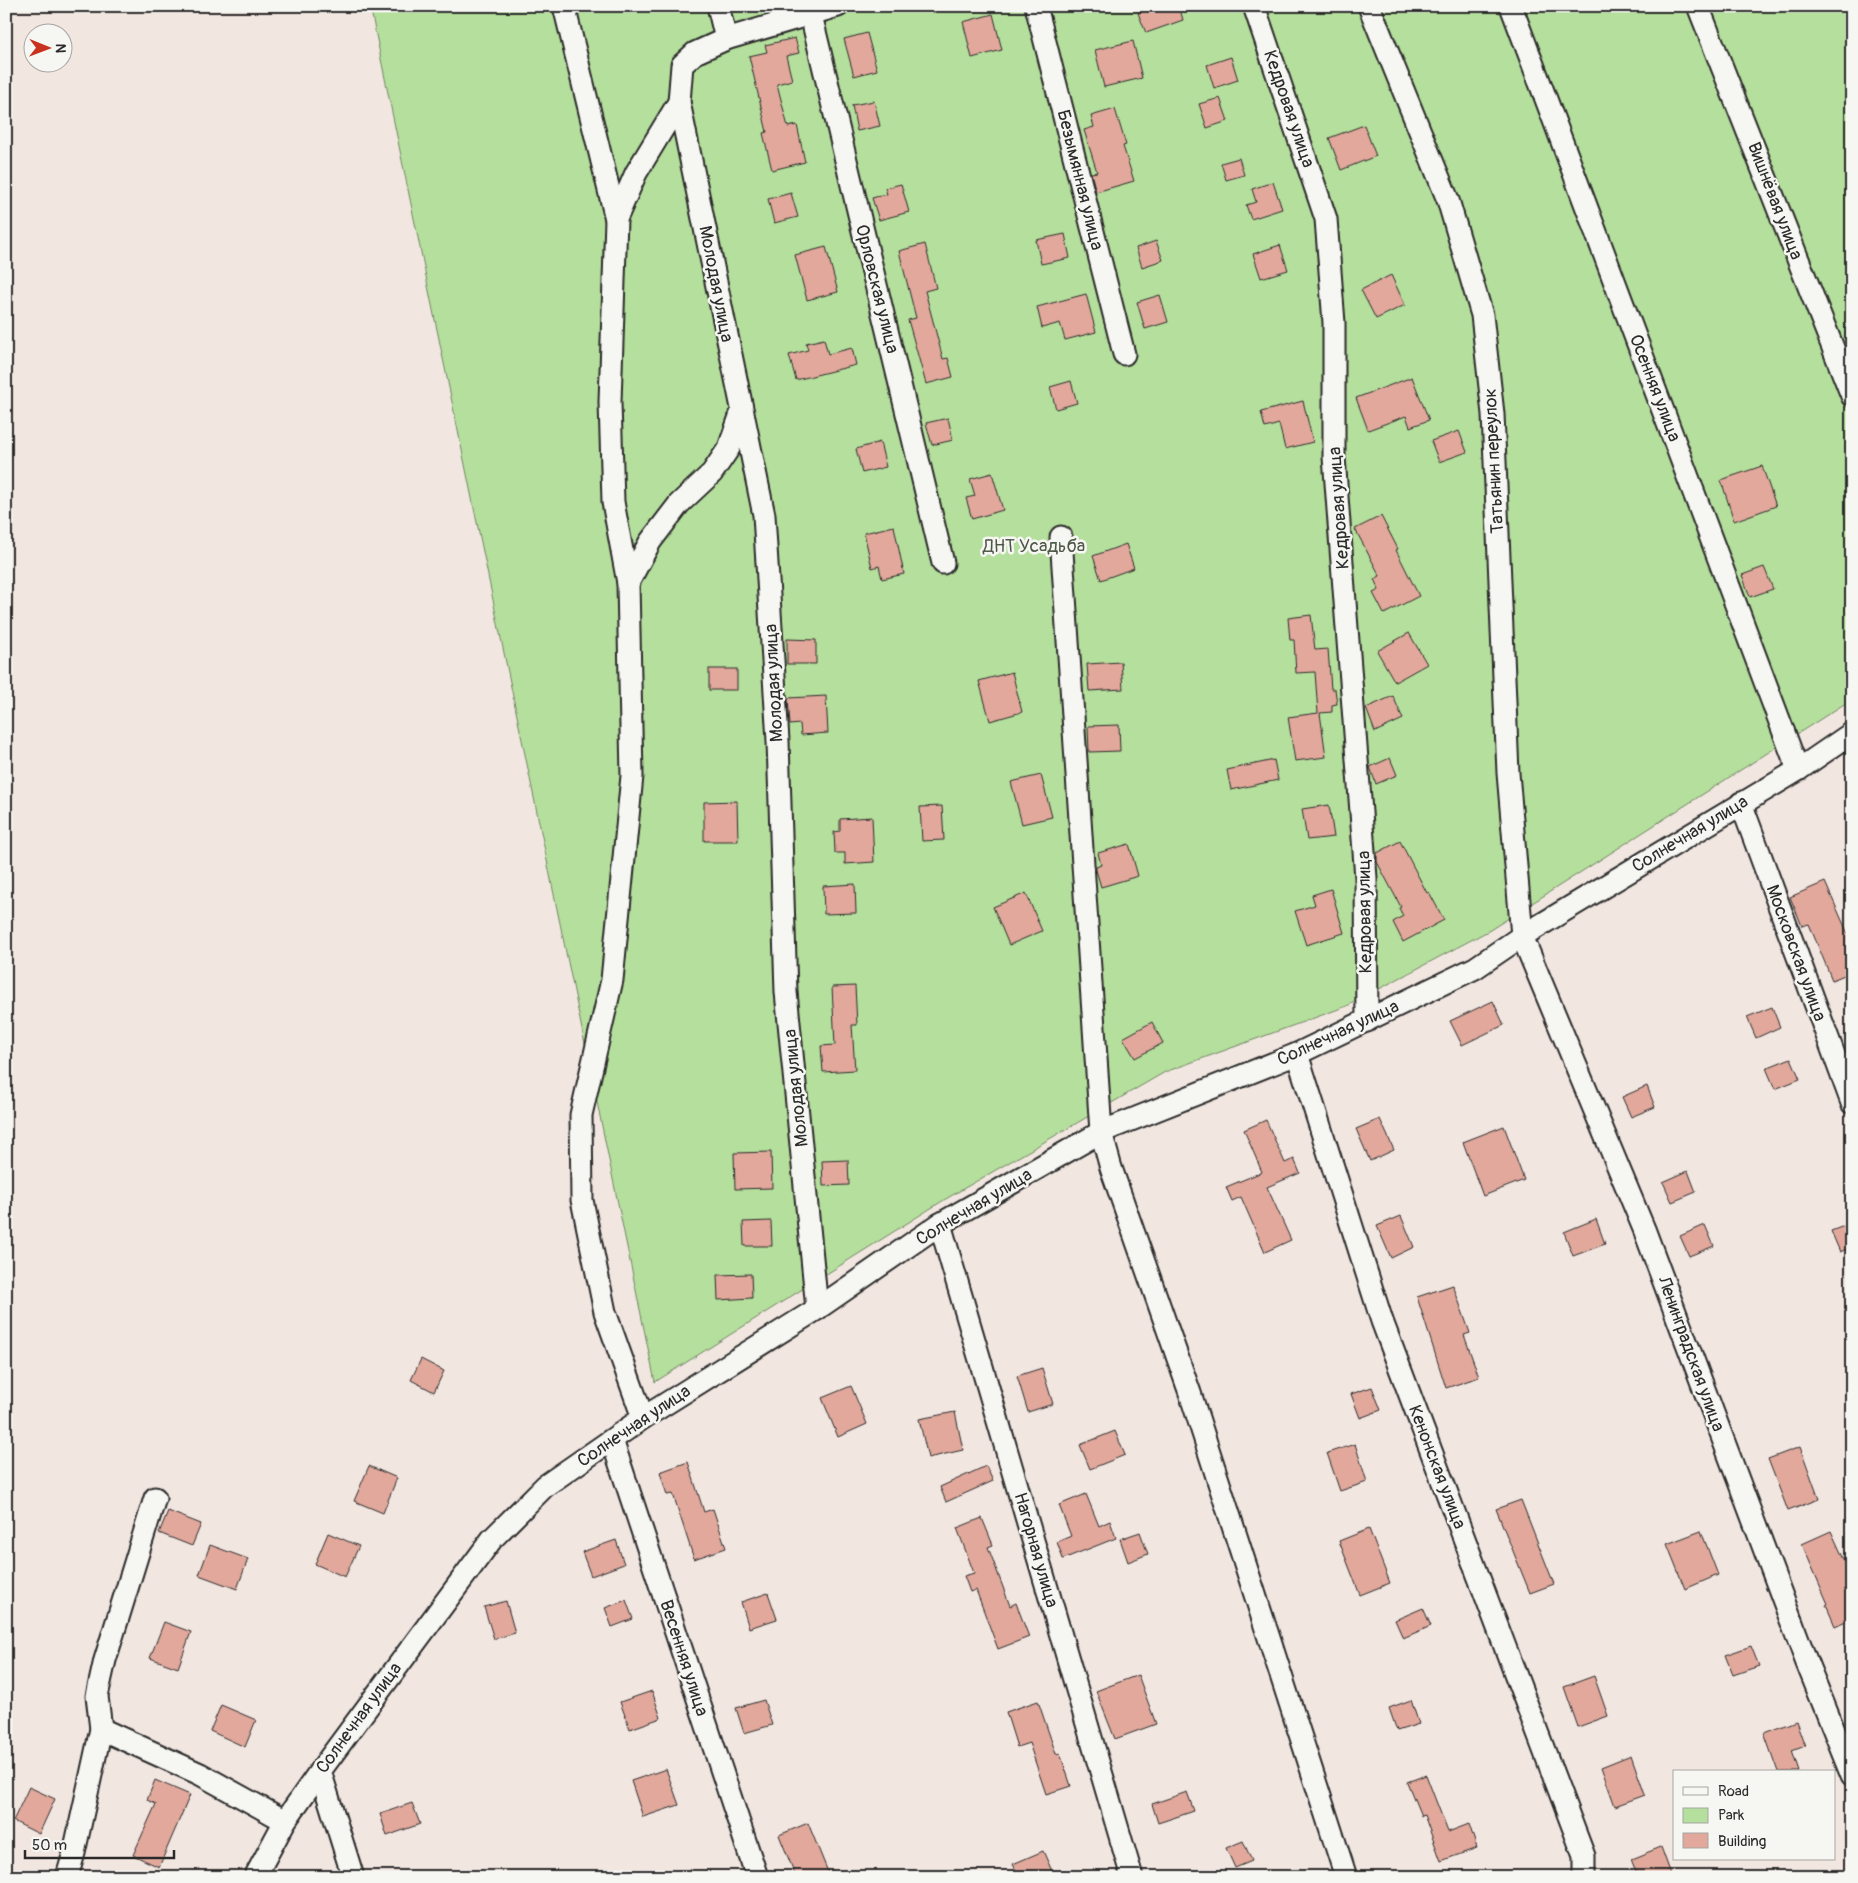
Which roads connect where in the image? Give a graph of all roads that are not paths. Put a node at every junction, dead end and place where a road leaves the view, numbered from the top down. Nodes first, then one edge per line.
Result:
1 (564, 6) edge
2 (718, 6) edge
3 (838, 6) edge
4 (1036, 6) edge
5 (1254, 6) edge
6 (1369, 6) edge
7 (1511, 6) edge
8 (1698, 6) edge
9 (811, 15) junction
10 (726, 39) junction
11 (679, 102) junction
12 (616, 219) junction
13 (1124, 354) dead end
14 (1852, 396) edge
15 (742, 411) junction
16 (1061, 537) dead end
17 (943, 563) dead end
18 (628, 583) junction
19 (1852, 733) edge
20 (1798, 770) junction
21 (1741, 802) junction
22 (1522, 936) junction
23 (1366, 1021) junction
24 (1296, 1054) junction
25 (1852, 1103) edge
26 (1101, 1132) junction
27 (940, 1224) junction
28 (817, 1309) junction
29 (642, 1418) junction
30 (612, 1440) junction
31 (155, 1498) dead end
32 (101, 1728) junction
33 (320, 1772) junction
34 (1852, 1775) edge
35 (285, 1821) junction
36 (1584, 1856) junction
37 (67, 1877) edge
38 (255, 1877) edge
39 (353, 1877) edge
40 (757, 1877) edge
41 (1132, 1877) edge
42 (1346, 1877) edge
43 (1584, 1877) edge
44 (1594, 1877) edge

1 - 12 street
2 - 10 street
3 - 9 street
4 - 13 street, Безымянная улица
5 - 23 street, Кедровая улица
6 - 22 street, Татьянин переулок
7 - 20 street, Осенняя улица
8 - 14 street, Вишнёвая улица
9 - 10 street
9 - 17 street, Орловская улица
10 - 11 street, Молодая улица
11 - 12 street
11 - 15 street, Молодая улица
12 - 18 street
15 - 18 street
15 - 28 street, Молодая улица
16 - 26 street
18 - 29 street
19 - 20 street, Солнечная улица
20 - 21 street, Солнечная улица
21 - 22 street, Солнечная улица
21 - 25 street, Московская улица
22 - 23 street, Солнечная улица
22 - 34 street, Ленинградская улица
23 - 24 street, Солнечная улица
24 - 26 street, Солнечная улица
24 - 36 street, Кенонская улица
26 - 27 street, Солнечная улица
26 - 42 street
27 - 28 street, Солнечная улица
27 - 41 street, Нагорная улица
28 - 29 street, Солнечная улица
29 - 30 street, Солнечная улица
30 - 33 street, Солнечная улица
30 - 40 street, Весенняя улица
31 - 32 street
32 - 35 street
32 - 37 street
33 - 35 street, Солнечная улица
33 - 39 street
35 - 38 street, Солнечная улица
36 - 43 street, Кенонская улица
36 - 44 street

